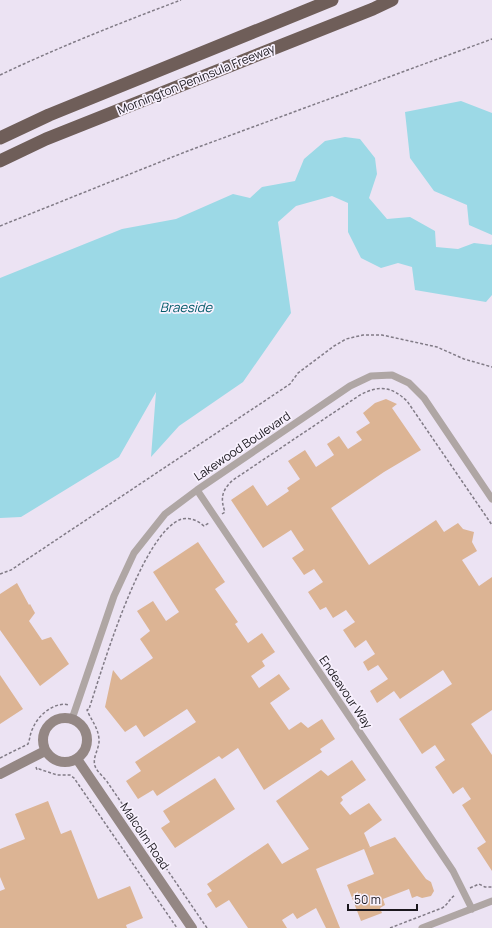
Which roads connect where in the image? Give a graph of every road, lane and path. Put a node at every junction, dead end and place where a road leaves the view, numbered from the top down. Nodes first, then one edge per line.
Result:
1 (181, 0) edge
2 (332, 0) edge
3 (392, 0) edge
4 (401, 0) edge
5 (373, 9) junction
6 (492, 39) edge
7 (0, 75) edge
8 (0, 138) edge
9 (0, 161) edge
10 (0, 226) edge
11 (492, 367) edge
12 (197, 490) junction
13 (492, 499) edge
14 (216, 518) junction
15 (492, 525) edge
16 (0, 574) edge
17 (76, 707) junction
18 (88, 708) junction
19 (72, 719) junction
20 (45, 751) junction
21 (0, 758) edge
22 (32, 758) junction
23 (77, 759) junction
24 (0, 774) edge
25 (492, 886) edge
26 (463, 891) junction
27 (492, 901) edge
28 (472, 909) junction
29 (177, 928) edge
30 (192, 928) edge
31 (206, 928) edge
32 (390, 928) edge
33 (422, 928) edge

1 - 7 path
2 - 8 highway, Mornington Peninsula Freeway
3 - 5 highway, Mornington Peninsula Freeway
4 - 5 highway
5 - 9 highway, Mornington Peninsula Freeway
6 - 10 path
11 - 16 path
12 - 13 street, Lakewood Boulevard
12 - 14 street, Endeavour Way
12 - 17 street, Lakewood Boulevard
14 - 15 path
14 - 18 path
14 - 26 street, Endeavour Way
17 - 18 path
17 - 19 street, Lakewood Boulevard
17 - 21 path
18 - 31 path
19 - 20 street
19 - 23 street
20 - 22 street
20 - 23 street
22 - 24 street
22 - 29 path
23 - 30 street, Malcolm Road
25 - 26 path
26 - 28 street, Endeavour Way
26 - 32 path
27 - 28 street
28 - 33 street

